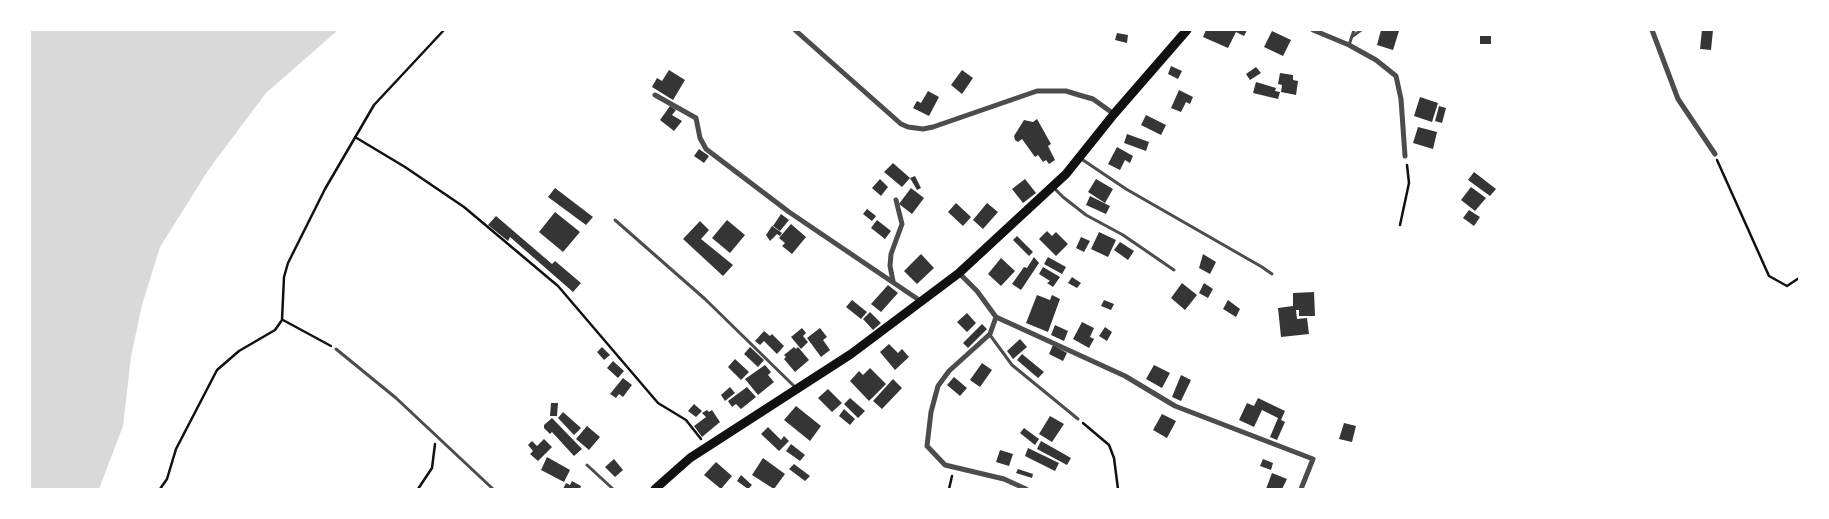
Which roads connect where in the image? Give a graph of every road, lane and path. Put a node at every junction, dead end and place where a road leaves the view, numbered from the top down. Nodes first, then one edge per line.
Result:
1 (444, 30) edge
2 (795, 30) edge
3 (1187, 30) edge
4 (1314, 30) edge
5 (1354, 30) edge
6 (1361, 30) edge
7 (1652, 30) edge
8 (1353, 36) junction
9 (1349, 45) junction
10 (655, 95) dead end
11 (1114, 114) junction
12 (355, 137) junction
13 (1715, 154) joint
14 (1405, 156) joint
15 (1079, 158) junction
16 (1053, 186) junction
17 (896, 200) dead end
18 (614, 220) dead end
19 (1400, 225) dead end
20 (1174, 270) dead end
21 (960, 273) junction
22 (1272, 274) dead end
23 (1799, 278) edge
24 (893, 282) junction
25 (922, 302) junction
26 (996, 317) junction
27 (282, 320) junction
28 (990, 334) junction
29 (336, 349) joint
30 (797, 390) junction
31 (1078, 419) joint
32 (437, 436) junction
33 (706, 447) junction
34 (588, 465) dead end
35 (952, 468) junction
36 (160, 489) edge
37 (418, 489) edge
38 (493, 489) edge
39 (613, 489) edge
40 (655, 489) edge
41 (949, 489) edge
42 (1026, 489) edge
43 (1118, 489) edge
44 (1301, 489) edge

1 - 12 path
2 - 11 street
3 - 11 main road
4 - 9 street
5 - 8 lane
6 - 8 lane
7 - 13 street
8 - 9 lane
9 - 14 street
10 - 24 street
11 - 15 main road
12 - 27 path
12 - 33 path
13 - 23 path
14 - 19 path
15 - 16 main road
15 - 22 lane
16 - 20 lane
16 - 21 main road
17 - 24 street
18 - 30 lane
21 - 25 main road
21 - 26 street
24 - 25 street
25 - 30 main road
26 - 28 street
26 - 44 street
27 - 29 path
27 - 36 path
28 - 31 lane
28 - 35 street
29 - 32 lane
30 - 33 main road
31 - 43 path
32 - 37 path
32 - 38 lane
33 - 40 main road
34 - 39 lane
35 - 41 path
35 - 42 street

